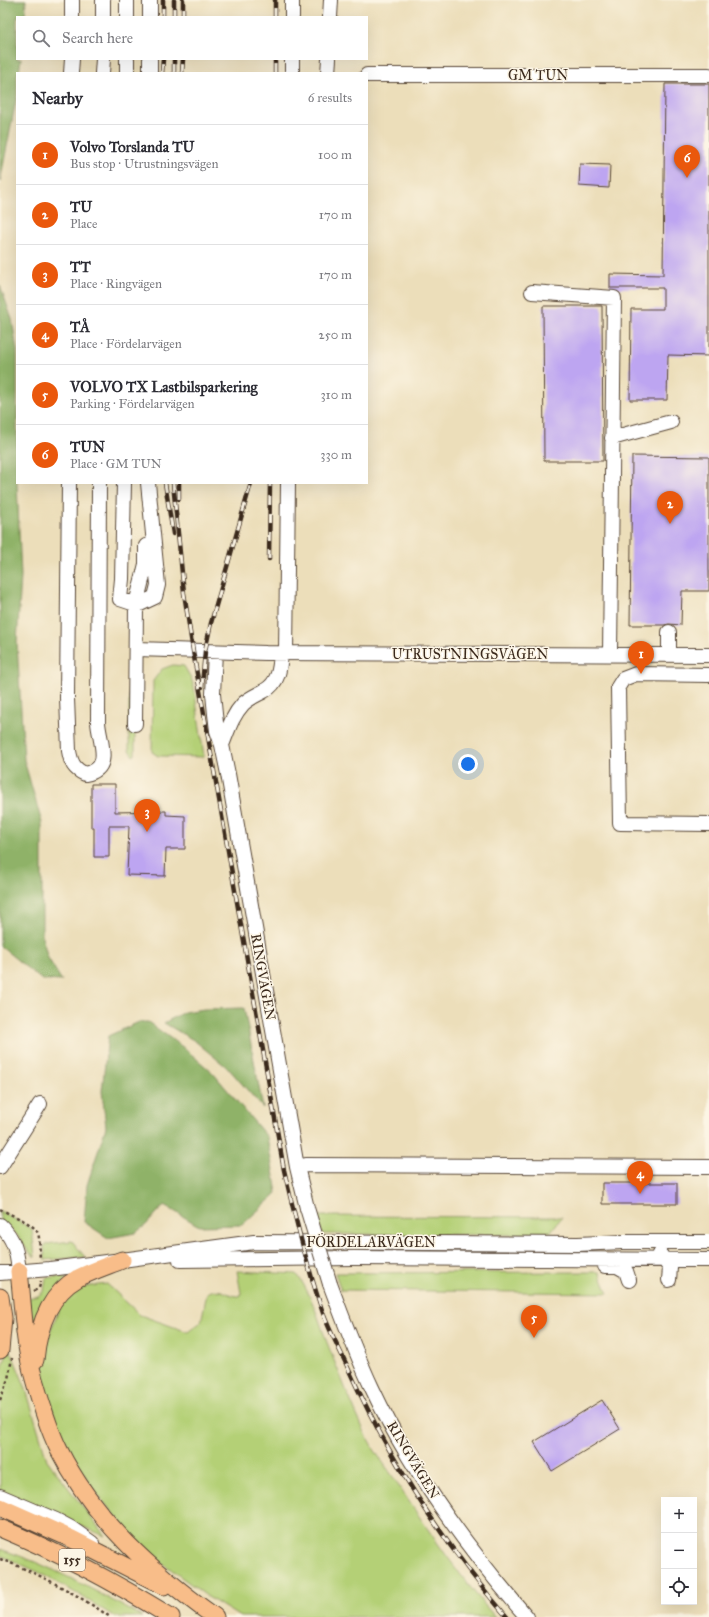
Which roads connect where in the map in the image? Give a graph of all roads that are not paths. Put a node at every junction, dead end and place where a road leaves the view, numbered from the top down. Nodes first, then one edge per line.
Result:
1 (72, 0) edge
2 (103, 0) edge
3 (128, 0) edge
4 (150, 0) edge
5 (292, 0) edge
6 (331, 0) edge
7 (72, 16) edge
8 (103, 16) edge
9 (127, 16) edge
10 (150, 16) edge
11 (292, 16) edge
12 (330, 16) edge
13 (72, 60) edge
14 (103, 60) edge
15 (127, 60) edge
16 (150, 60) edge
17 (292, 60) edge
18 (329, 60) edge
19 (72, 72) edge
20 (102, 72) edge
21 (127, 72) edge
22 (150, 72) edge
23 (292, 72) edge
24 (328, 72) edge
25 (368, 75) edge
26 (709, 75) edge
27 (532, 292) dead end
28 (671, 422) dead end
29 (612, 438) junction
30 (69, 484) edge
31 (99, 484) edge
32 (124, 484) edge
33 (147, 484) edge
34 (288, 484) edge
35 (136, 604) junction
36 (669, 632) dead end
37 (136, 649) junction
38 (215, 652) junction
39 (283, 653) junction
40 (610, 654) junction
41 (669, 655) junction
42 (709, 655) edge
43 (709, 675) edge
44 (135, 724) dead end
45 (222, 745) junction
46 (709, 824) edge
47 (40, 1104) dead end
48 (0, 1167) edge
49 (297, 1167) junction
50 (709, 1167) edge
51 (0, 1225) edge
52 (622, 1242) junction
53 (709, 1242) edge
54 (648, 1248) junction
55 (577, 1259) junction
56 (664, 1259) junction
57 (708, 1259) edge
58 (122, 1260) junction
59 (687, 1263) junction
60 (19, 1271) junction
61 (0, 1273) edge
62 (629, 1280) dead end
63 (0, 1297) edge
64 (0, 1350) edge
65 (34, 1378) junction
66 (0, 1496) edge
67 (0, 1507) edge
68 (0, 1528) edge
69 (0, 1540) edge
70 (115, 1560) junction
71 (141, 1598) junction
72 (171, 1617) edge
73 (214, 1617) edge
74 (527, 1617) edge

1 - 7 street
2 - 8 street
3 - 9 street
4 - 10 street
5 - 11 street
6 - 12 street
13 - 19 street
14 - 20 street
15 - 21 street
16 - 22 street
17 - 23 street
18 - 24 street
25 - 26 street, GM TUN
27 - 29 street
28 - 29 street
29 - 40 street
30 - 31 street
32 - 35 street
33 - 35 street
34 - 39 street, RINGVÄGEN
35 - 37 street
36 - 41 street
37 - 38 street
37 - 44 street
38 - 39 street, UTRUSTNINGSVÄGEN
38 - 45 street, RINGVÄGEN
39 - 40 street, UTRUSTNINGSVÄGEN
39 - 45 street, RINGVÄGEN
40 - 41 street, UTRUSTNINGSVÄGEN
41 - 42 street, UTRUSTNINGSVÄGEN
43 - 46 street
45 - 49 street, RINGVÄGEN
47 - 48 street
49 - 50 street
49 - 74 street, RINGVÄGEN, bridge
51 - 60 street
52 - 53 street, FÖRDELARVÄGEN
52 - 54 street, FÖRDELARVÄGEN
52 - 58 street, FÖRDELARVÄGEN
54 - 56 street, FÖRDELARVÄGEN
54 - 57 street
55 - 56 street, FÖRDELARVÄGEN
55 - 58 street, FÖRDELARVÄGEN
55 - 62 street, FÖRDELARVÄGEN
56 - 59 street, FÖRDELARVÄGEN
56 - 59 street
57 - 59 street, FÖRDELARVÄGEN
58 - 60 street, FÖRDELARVÄGEN
58 - 65 main road
60 - 61 street, FÖRDELARVÄGEN
60 - 65 main road
63 - 64 main road
65 - 73 main road
66 - 70 street
67 - 70 main road, 155
68 - 71 main road, 155
69 - 71 main road
70 - 73 main road, 155
71 - 72 main road, 155

